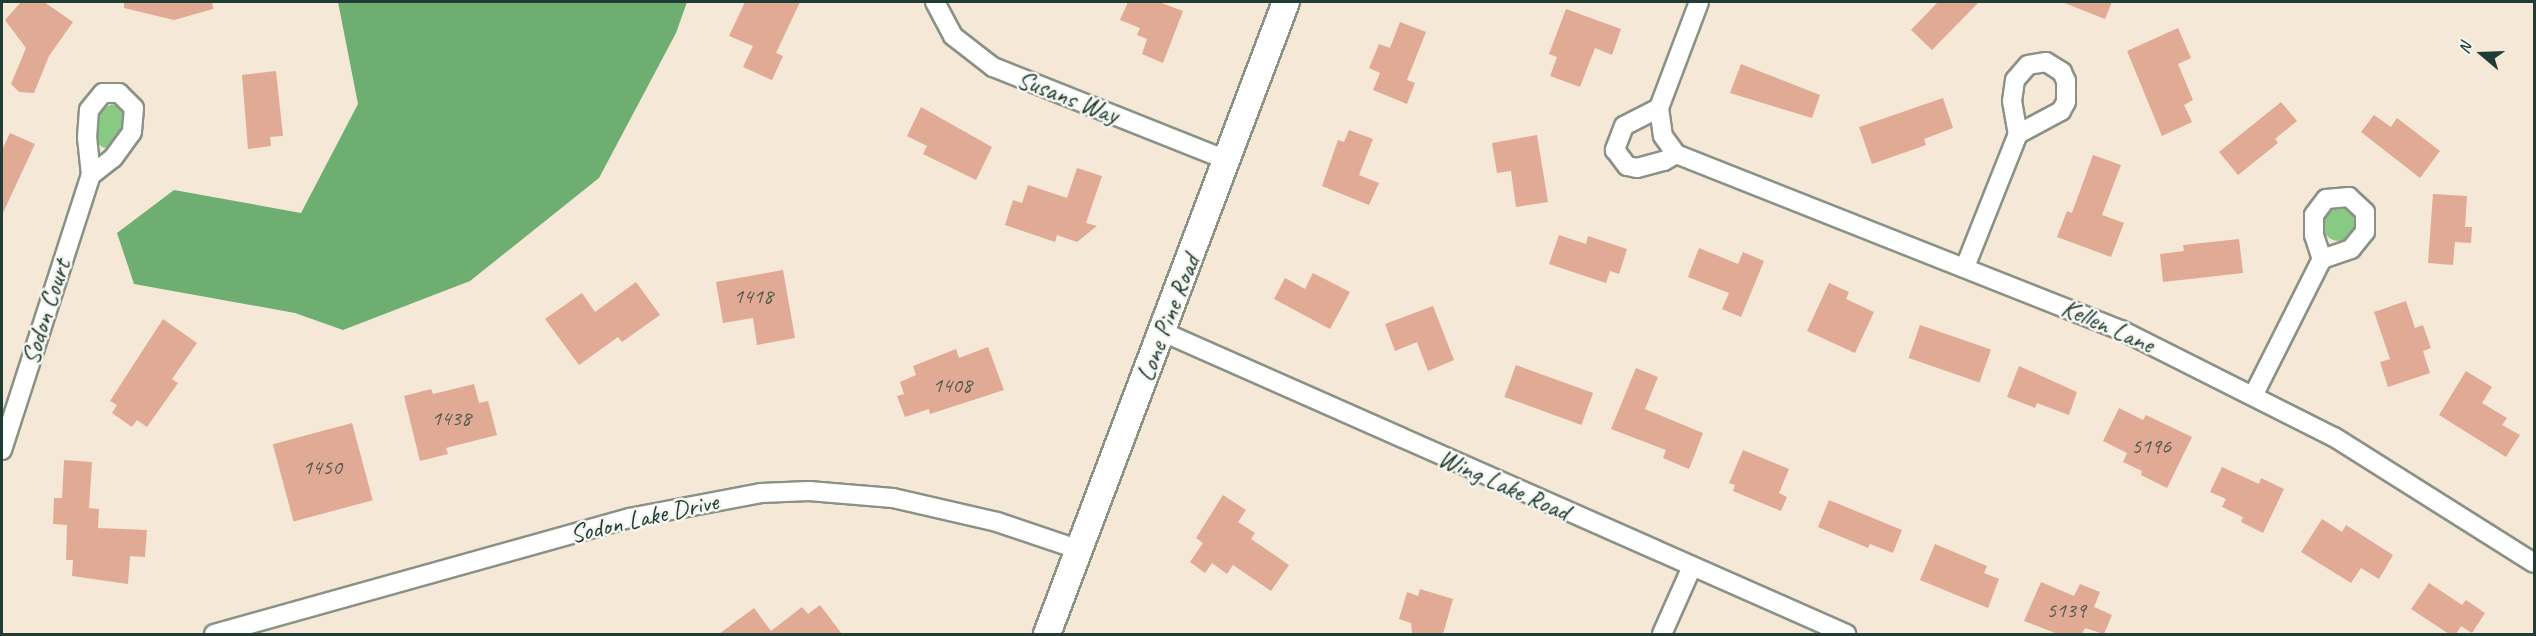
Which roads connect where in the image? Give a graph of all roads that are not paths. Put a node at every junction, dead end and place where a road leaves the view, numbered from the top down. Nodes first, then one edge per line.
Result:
1 (935, 2) edge
2 (1286, 2) edge
3 (1700, 2) edge
4 (1659, 108) junction
5 (2018, 134) dead end
6 (1676, 154) junction
7 (1227, 160) junction
8 (91, 175) dead end
9 (2322, 259) dead end
10 (1965, 267) junction
11 (1163, 332) junction
12 (2254, 394) junction
13 (2, 450) edge
14 (1080, 550) junction
15 (2535, 563) edge
16 (1691, 569) junction
17 (214, 634) edge
18 (1047, 634) edge
19 (1662, 634) edge
20 (1846, 634) edge

1 - 7 street, Susans Way
2 - 7 street, Lone Pine Road
3 - 4 street
4 - 6 street
4 - 6 street
5 - 10 street
6 - 10 street, Kellen Lane
7 - 11 street, Lone Pine Road
8 - 13 street, Sodon Court
9 - 12 street
10 - 12 street, Kellen Lane
11 - 14 street, Lone Pine Road
11 - 16 street, Wing Lake Road
12 - 15 street, Kellen Lane
14 - 17 street, Sodon Lake Drive
14 - 18 street, Lone Pine Road
16 - 19 street
16 - 20 street, Wing Lake Road

